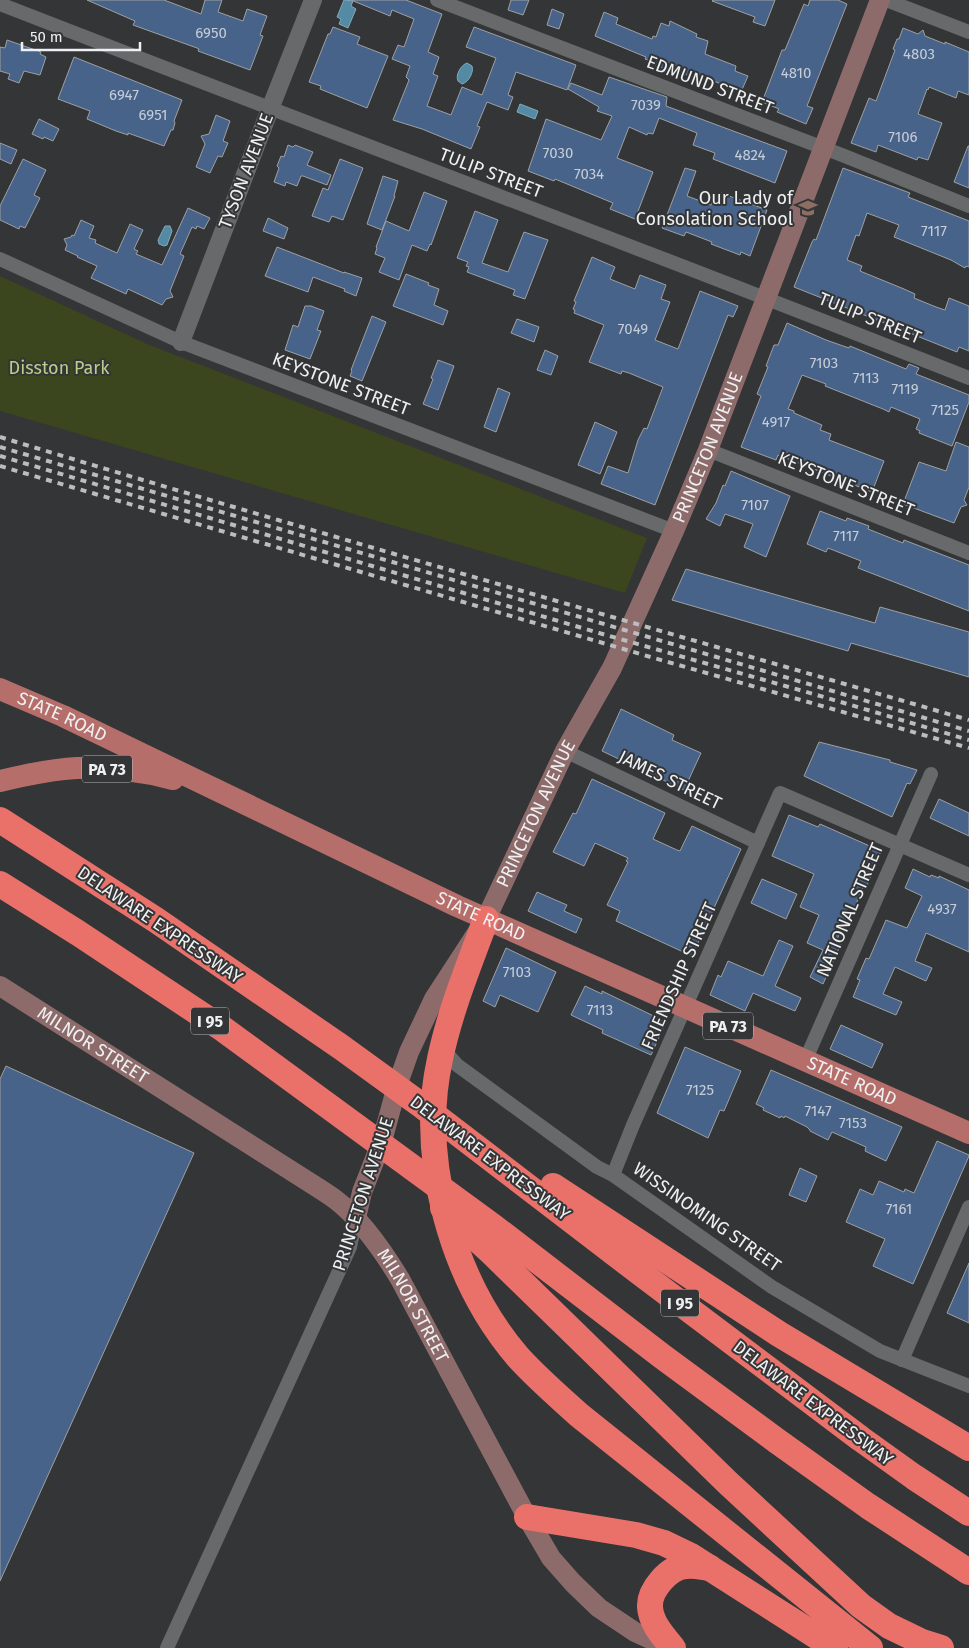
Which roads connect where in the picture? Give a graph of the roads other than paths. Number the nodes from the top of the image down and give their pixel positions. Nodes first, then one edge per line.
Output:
1 (313, 0) edge
2 (437, 0) edge
3 (880, 0) edge
4 (886, 0) edge
5 (0, 4) edge
6 (969, 32) edge
7 (270, 109) junction
8 (824, 149) junction
9 (969, 206) edge
10 (0, 259) edge
11 (767, 298) junction
12 (181, 342) junction
13 (969, 378) edge
14 (708, 450) junction
15 (674, 531) junction
16 (968, 548) edge
17 (0, 689) edge
18 (565, 751) junction
19 (931, 774) dead end
20 (0, 781) edge
21 (213, 790) junction
22 (6, 824) edge
23 (758, 844) junction
24 (899, 845) junction
25 (969, 875) edge
26 (0, 884) edge
27 (486, 919) junction
28 (0, 986) edge
29 (686, 1007) junction
30 (442, 1048) junction
31 (805, 1061) junction
32 (969, 1134) edge
33 (500, 1157) junction
34 (613, 1175) junction
35 (969, 1207) edge
36 (356, 1218) junction
37 (493, 1240) junction
38 (902, 1360) junction
39 (969, 1386) edge
40 (969, 1448) edge
41 (969, 1513) edge
42 (526, 1517) junction
43 (710, 1568) junction
44 (969, 1572) edge
45 (167, 1648) edge
46 (671, 1648) edge
47 (834, 1648) edge
48 (870, 1648) edge
49 (941, 1648) edge

1 - 7 street, TYSON AVENUE
2 - 8 street, EDMUND STREET
3 - 8 main road, PRINCETON AVENUE
4 - 6 street
5 - 7 street, TULIP STREET
7 - 11 street, TULIP STREET
7 - 12 street, TYSON AVENUE
8 - 9 street, EDMUND STREET
8 - 11 main road, PRINCETON AVENUE
10 - 12 street, KEYSTONE STREET
11 - 13 street, TULIP STREET
11 - 14 main road, PRINCETON AVENUE
12 - 15 street, KEYSTONE STREET
14 - 15 main road, PRINCETON AVENUE
14 - 16 street, KEYSTONE STREET
15 - 18 main road, PRINCETON AVENUE
17 - 21 main road, STATE ROAD
18 - 23 street, JAMES STREET
18 - 27 main road, PRINCETON AVENUE
19 - 24 street, NATIONAL STREET
20 - 21 main road, PA 73
21 - 27 main road, STATE ROAD / PA 73
22 - 33 highway, DELAWARE EXPRESSWAY / I 95
23 - 24 street, FRIENDSHIP STREET
23 - 29 street, FRIENDSHIP STREET
24 - 25 street
24 - 31 street, NATIONAL STREET
26 - 37 highway, I 95
27 - 29 main road, STATE ROAD / PA 73
27 - 30 highway
27 - 36 main road, PRINCETON AVENUE
28 - 36 main road, MILNOR STREET
29 - 31 main road, STATE ROAD / PA 73
29 - 34 street, FRIENDSHIP STREET
30 - 34 street, WISSINOMING STREET
30 - 48 highway
31 - 32 main road, STATE ROAD / PA 73
33 - 40 highway
33 - 41 highway, DELAWARE EXPRESSWAY / I 95
34 - 38 street, WISSINOMING STREET
35 - 38 street
36 - 42 main road, MILNOR STREET
36 - 45 street, PRINCETON AVENUE
37 - 44 highway, I 95
37 - 49 highway
38 - 39 street, WISSINOMING STREET
42 - 43 highway
42 - 46 main road, MILNOR STREET
43 - 46 highway
43 - 47 highway

